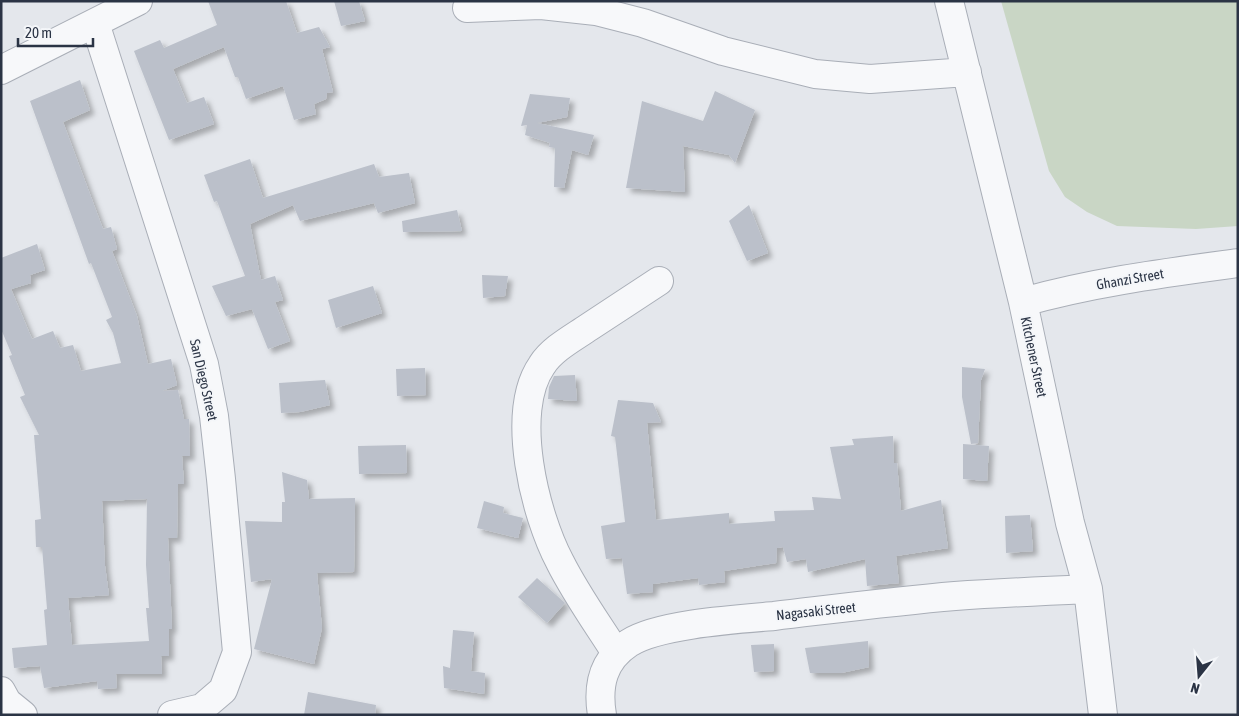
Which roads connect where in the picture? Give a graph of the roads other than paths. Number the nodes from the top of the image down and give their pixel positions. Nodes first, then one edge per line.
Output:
1 (138, 1) edge
2 (949, 1) edge
3 (467, 8) dead end
4 (95, 23) junction
5 (1, 70) edge
6 (967, 72) junction
7 (1238, 263) edge
8 (659, 281) dead end
9 (1023, 302) junction
10 (1088, 589) junction
11 (616, 653) junction
12 (1, 691) edge
13 (23, 715) edge
14 (172, 715) edge
15 (602, 715) edge
16 (1103, 715) edge

1 - 4 street
2 - 6 street, Kitchener Street
3 - 6 street
4 - 5 street
4 - 14 street, San Diego Street
6 - 9 street, Kitchener Street
7 - 9 street, Ghanzi Street
8 - 11 street
9 - 10 street, Kitchener Street
10 - 11 street, Nagasaki Street
10 - 16 street, Kitchener Street
11 - 15 street, Nagasaki Street
12 - 13 street

